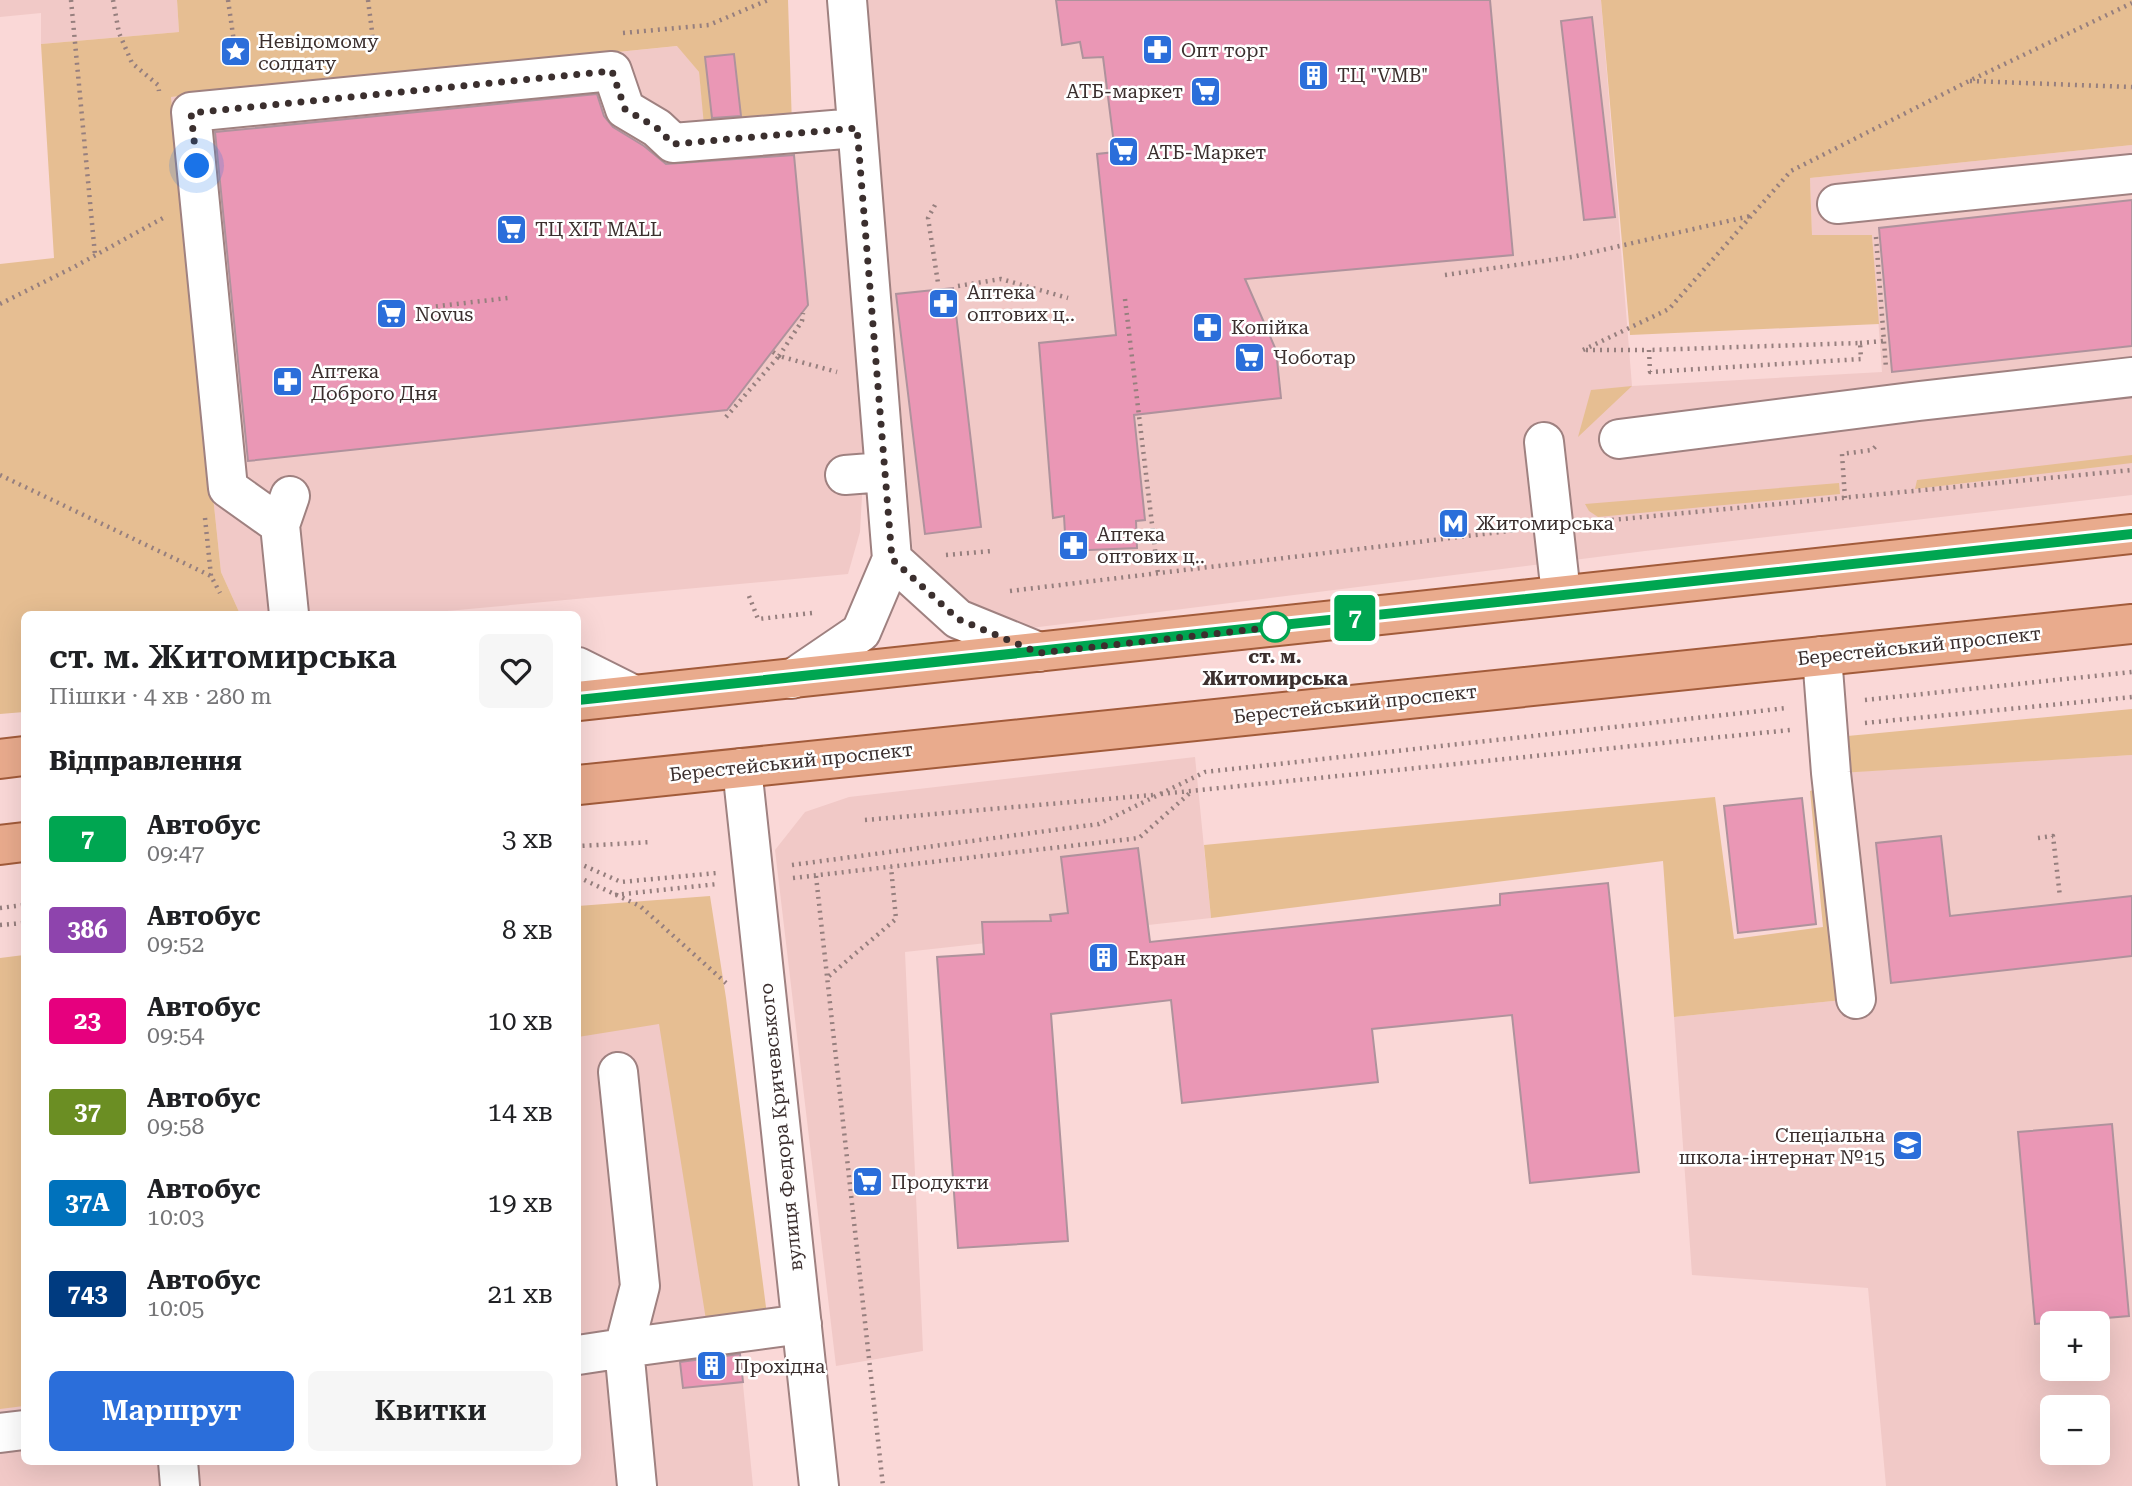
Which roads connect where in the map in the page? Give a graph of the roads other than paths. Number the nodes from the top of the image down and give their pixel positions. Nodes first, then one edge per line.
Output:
1 (847, 0) edge
2 (857, 128) junction
3 (2132, 174) edge
4 (1855, 202) road end
5 (2132, 377) edge
6 (1619, 439) dead end
7 (1544, 442) dead end
8 (884, 472) junction
9 (845, 475) dead end
10 (2132, 534) edge
11 (892, 559) junction
12 (1561, 594) junction
13 (295, 602) edge
14 (2132, 624) edge
15 (1039, 653) junction
16 (1822, 656) junction
17 (581, 668) edge
18 (792, 679) junction
19 (634, 695) junction
20 (581, 701) edge
21 (21, 757) edge
22 (0, 759) edge
23 (742, 768) junction
24 (581, 785) edge
25 (21, 842) edge
26 (0, 845) edge
27 (1856, 999) dead end
28 (618, 1072) dead end
29 (802, 1324) junction
30 (624, 1348) junction
31 (581, 1355) edge
32 (21, 1430) edge
33 (0, 1433) edge
34 (177, 1465) edge
35 (180, 1486) edge
36 (637, 1486) edge
37 (820, 1486) edge

1 - 2 street
2 - 8 street
2 - 13 street
3 - 4 street
5 - 6 street
7 - 12 street
8 - 9 street
8 - 11 street
10 - 12 main road
11 - 15 street
11 - 18 street
12 - 15 main road
14 - 16 main road, Берестейський проспект
15 - 18 main road
16 - 23 main road, Берестейський проспект
16 - 27 street
17 - 19 street
18 - 19 main road
19 - 20 main road
21 - 22 main road
23 - 24 main road, Берестейський проспект
23 - 29 street, вулиця Федора Кричевського
25 - 26 main road
28 - 30 street
29 - 30 street
29 - 37 street, вулиця Федора Кричевського
30 - 31 street
30 - 36 street
32 - 33 street
34 - 35 street

